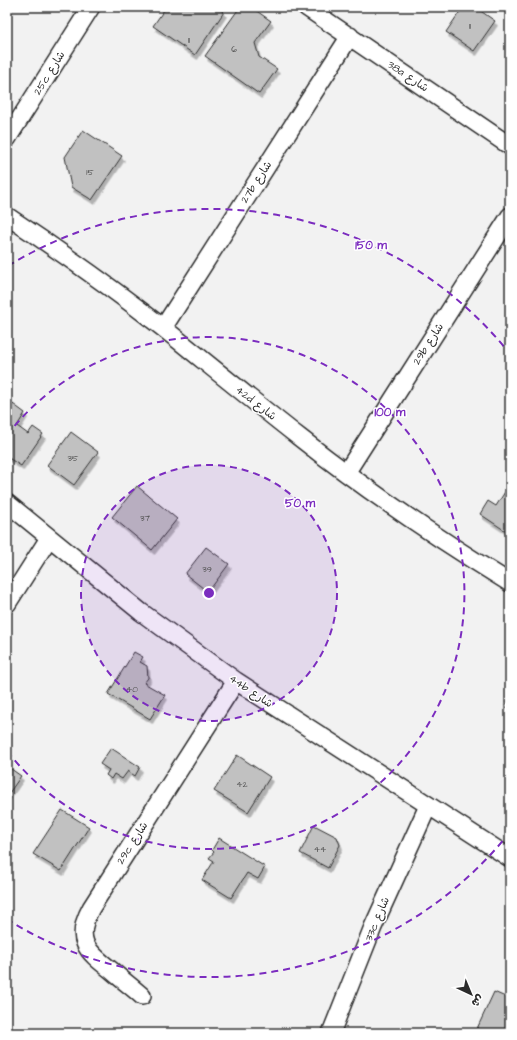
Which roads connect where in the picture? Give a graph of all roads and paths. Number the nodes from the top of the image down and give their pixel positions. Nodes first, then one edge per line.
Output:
1 (91, 7) edge
2 (306, 7) edge
3 (350, 36) junction
4 (7, 139) edge
5 (510, 146) edge
6 (7, 216) edge
7 (510, 216) edge
8 (163, 328) junction
9 (346, 473) junction
10 (7, 503) edge
11 (50, 538) junction
12 (510, 583) edge
13 (7, 604) edge
14 (236, 681) junction
15 (428, 806) junction
16 (510, 858) edge
17 (142, 996) dead end
18 (331, 1033) edge

1 - 4 street, 25c شارع
2 - 3 street, 38a شارع
3 - 5 street, 38a شارع
3 - 8 street, 27b شارع
6 - 8 street, 42d شارع
7 - 9 street, 29b شارع
8 - 9 street, 42d شارع
9 - 12 street, 42d شارع
10 - 11 street, 44b شارع
11 - 13 street
11 - 14 street, 44b شارع
14 - 15 street, 44b شارع
14 - 17 street, 29c شارع
15 - 16 street, 44b شارع
15 - 18 street, 33c شارع

